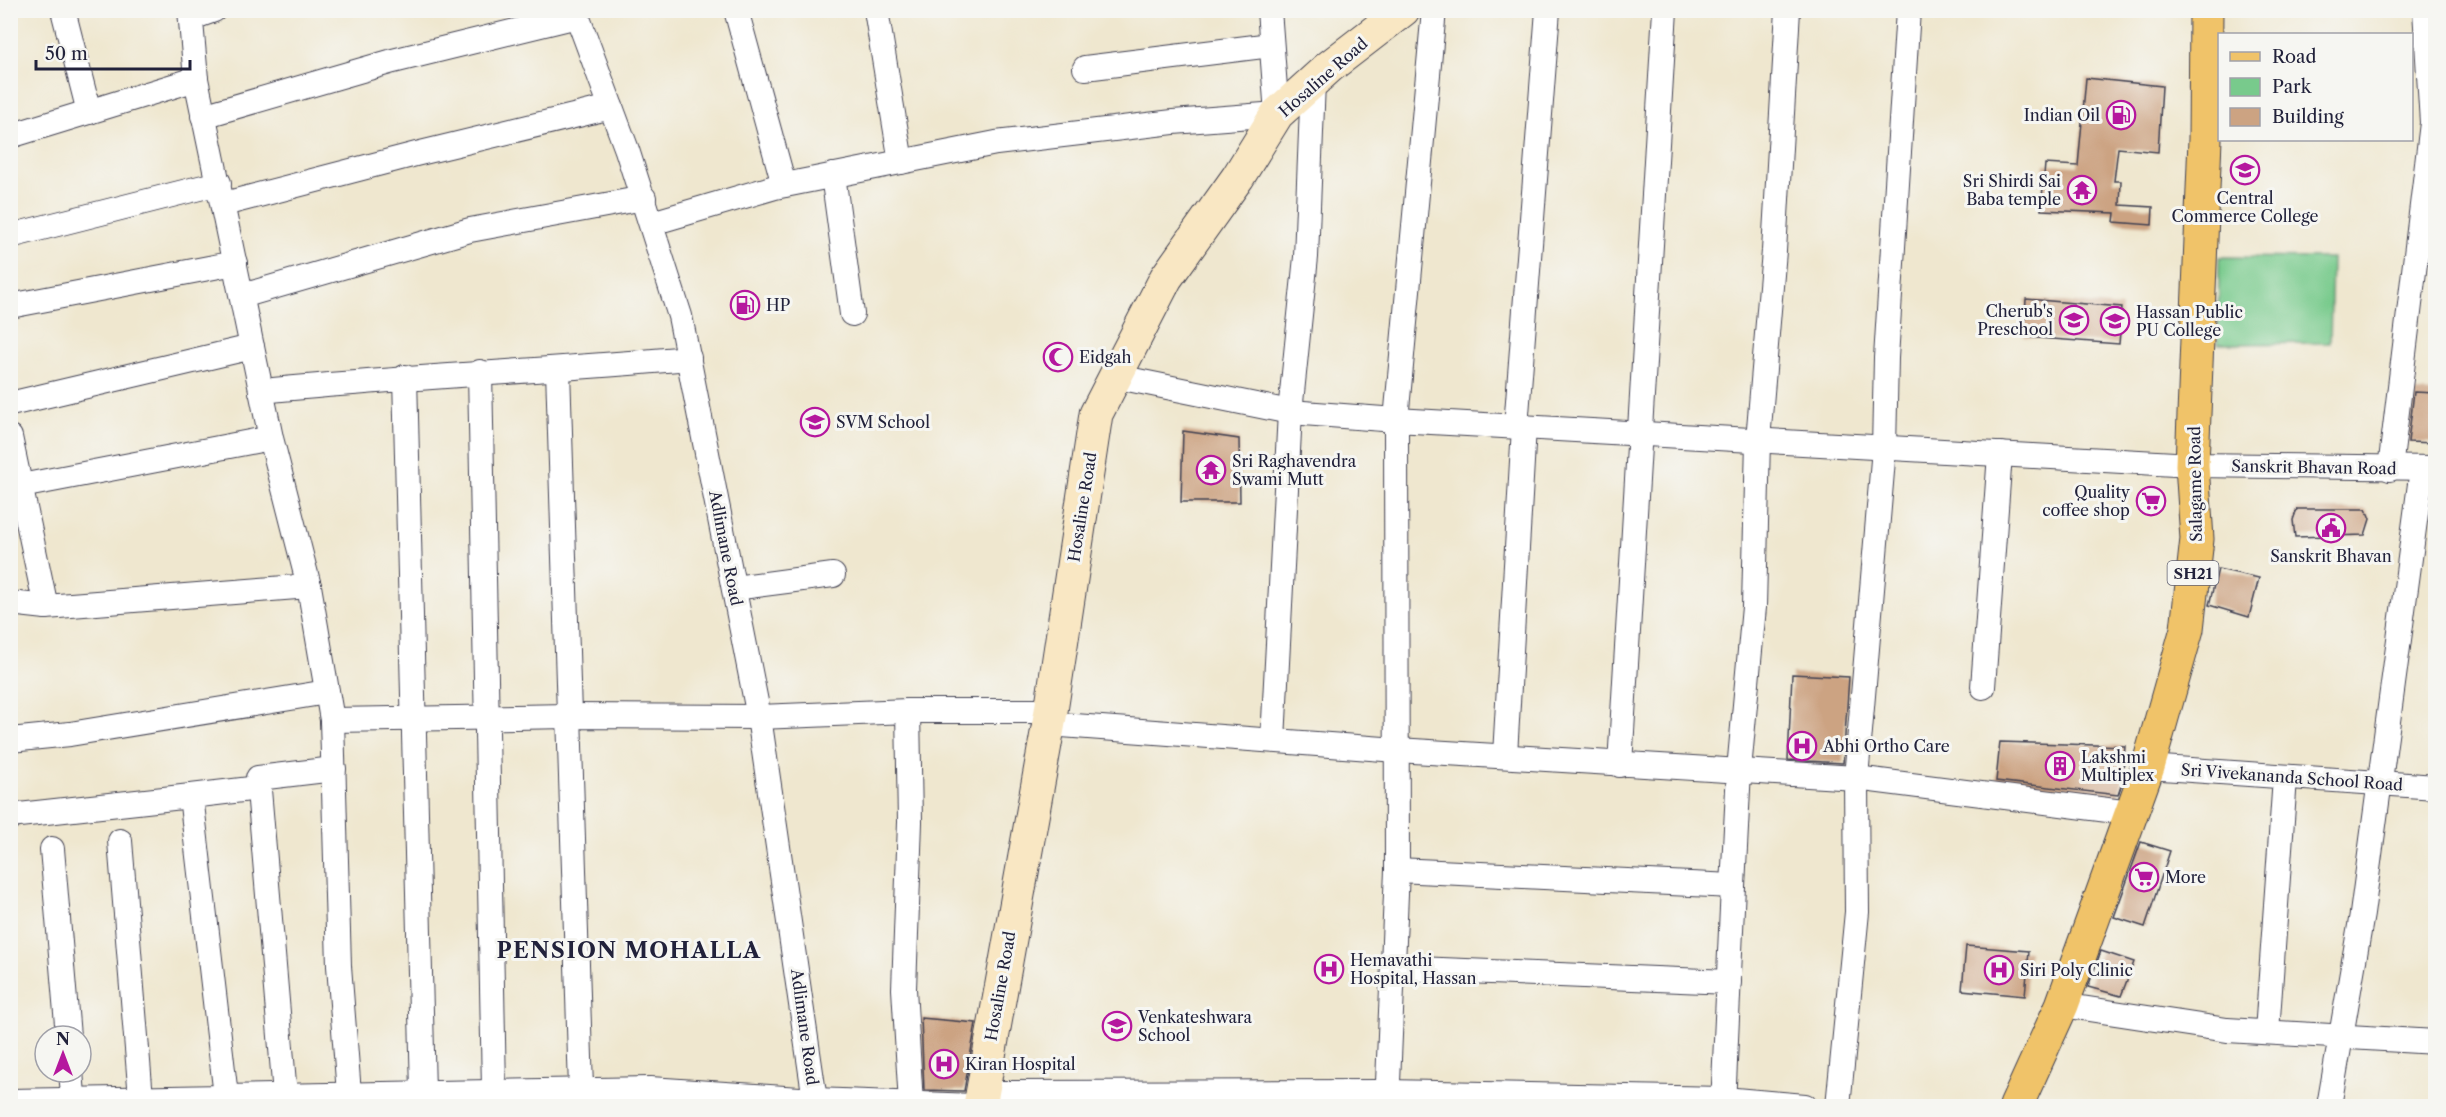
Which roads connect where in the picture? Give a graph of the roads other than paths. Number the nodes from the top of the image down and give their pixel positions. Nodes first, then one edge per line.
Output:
1 (63, 10) edge
2 (736, 10) edge
3 (876, 10) edge
4 (1269, 10) edge
5 (1403, 10) edge
6 (1434, 10) edge
7 (1548, 10) edge
8 (1665, 10) edge
9 (1788, 10) edge
10 (1908, 10) edge
11 (2206, 10) edge
12 (2425, 10) edge
13 (199, 13) edge
14 (576, 13) edge
15 (1271, 45) junction
16 (1085, 68) dead end
17 (196, 79) junction
18 (1313, 82) junction
19 (611, 107) junction
20 (89, 112) junction
21 (1277, 114) junction
22 (204, 116) junction
23 (10, 136) edge
24 (901, 162) junction
25 (833, 175) junction
26 (784, 185) junction
27 (221, 193) junction
28 (644, 198) junction
29 (652, 223) junction
30 (2427, 228) edge
31 (10, 236) edge
32 (235, 262) junction
33 (242, 296) junction
34 (10, 306) edge
35 (852, 314) dead end
36 (252, 346) junction
37 (689, 358) junction
38 (558, 370) junction
39 (480, 372) junction
40 (1113, 376) junction
41 (405, 377) junction
42 (261, 391) junction
43 (10, 404) edge
44 (1290, 412) junction
45 (1396, 420) junction
46 (1520, 427) junction
47 (1638, 433) junction
48 (10, 437) edge
49 (271, 438) junction
50 (1758, 440) junction
51 (1884, 448) junction
52 (2000, 454) junction
53 (2192, 465) junction
54 (2429, 468) edge
55 (2390, 469) junction
56 (21, 486) junction
57 (833, 575) dead end
58 (309, 586) junction
59 (734, 588) junction
60 (10, 603) edge
61 (46, 607) junction
62 (1983, 687) dead end
63 (327, 693) junction
64 (908, 711) junction
65 (569, 716) junction
66 (759, 717) junction
67 (489, 718) junction
68 (1050, 718) junction
69 (414, 719) junction
70 (332, 720) junction
71 (10, 740) edge
72 (1273, 740) junction
73 (1397, 750) junction
74 (1505, 755) junction
75 (1620, 765) junction
76 (2148, 767) junction
77 (334, 769) junction
78 (1739, 770) junction
79 (1856, 778) junction
80 (2285, 778) junction
81 (2379, 783) junction
82 (2436, 787) edge
83 (259, 788) junction
84 (191, 796) junction
85 (2131, 813) junction
86 (10, 816) edge
87 (120, 841) dead end
88 (52, 849) dead end
89 (1397, 870) junction
90 (1733, 886) junction
91 (1393, 968) junction
92 (1729, 982) junction
93 (2062, 1005) junction
94 (67, 1024) edge
95 (2267, 1032) junction
96 (2341, 1036) junction
97 (2436, 1042) edge
98 (72, 1084) edge
99 (581, 1089) junction
100 (494, 1090) junction
101 (423, 1092) junction
102 (285, 1095) junction
103 (226, 1096) junction
104 (141, 1098) junction
105 (650, 1098) edge
106 (1388, 1099) edge
107 (349, 1100) edge
108 (815, 1100) junction
109 (10, 1101) edge
110 (978, 1102) edge
111 (74, 1103) edge
112 (1724, 1103) edge
113 (911, 1104) junction
114 (1805, 1107) edge
115 (1838, 1107) edge
116 (2016, 1107) edge
117 (2330, 1107) edge

1 - 20 street
2 - 26 street
3 - 24 street
4 - 15 street
5 - 18 street, Hosaline Road
6 - 45 street
7 - 46 street
8 - 47 street
9 - 50 street
10 - 51 street
11 - 53 main road, Salagame Road / SH21
12 - 30 street
13 - 17 street
14 - 19 street, Adlimane Road
14 - 22 street
15 - 16 street
15 - 21 street
17 - 20 street
17 - 22 street
18 - 21 street, Hosaline Road
18 - 44 street
19 - 27 street
19 - 28 street, Adlimane Road
20 - 23 street
21 - 24 street
21 - 40 street, Hosaline Road
22 - 27 street
24 - 25 street
25 - 26 street
25 - 35 street
26 - 29 street
27 - 31 street
27 - 32 street
28 - 29 street, Adlimane Road
28 - 33 street
29 - 37 street, Adlimane Road
30 - 55 street
32 - 33 street
32 - 34 street
33 - 36 street
36 - 42 street
36 - 43 street
37 - 38 street
37 - 59 street, Adlimane Road
38 - 39 street
38 - 65 street
39 - 41 street
39 - 67 street
40 - 44 street, Sanskrit Bhavan Road
40 - 68 street, Hosaline Road
41 - 42 street
41 - 69 street
42 - 49 street
44 - 45 street, Sanskrit Bhavan Road
44 - 72 street
45 - 46 street, Sanskrit Bhavan Road
45 - 73 street
46 - 47 street, Sanskrit Bhavan Road
46 - 74 street
47 - 50 street, Sanskrit Bhavan Road
47 - 75 street
48 - 56 street
49 - 56 street
49 - 58 street
50 - 51 street, Sanskrit Bhavan Road
50 - 78 street
51 - 52 street, Sanskrit Bhavan Road
51 - 79 street
52 - 53 street, Sanskrit Bhavan Road
52 - 62 street
53 - 55 street, Sanskrit Bhavan Road
53 - 76 main road, Salagame Road / SH21
54 - 55 street, Sanskrit Bhavan Road
54 - 81 street
56 - 61 street
57 - 59 street
58 - 61 street
58 - 63 street
59 - 66 street, Adlimane Road
60 - 61 street
63 - 70 street
63 - 71 street
64 - 66 street
64 - 68 street
64 - 113 street
65 - 66 street
65 - 67 street
65 - 99 street
66 - 108 street, Adlimane Road
67 - 69 street
67 - 100 street
68 - 72 street
68 - 110 street, Hosaline Road
69 - 70 street
69 - 101 street
70 - 77 street
72 - 73 street
73 - 74 street
73 - 89 street
74 - 75 street
75 - 78 street
76 - 80 street, Sri Vivekananda School Road
76 - 85 main road, Salagame Road / SH21
77 - 83 street
77 - 107 street
78 - 79 street
78 - 90 street
79 - 85 street
79 - 115 street
80 - 81 street, Sri Vivekananda School Road
80 - 95 street
81 - 82 street, Sri Vivekananda School Road
81 - 96 street
83 - 84 street
83 - 102 street
84 - 86 street
84 - 103 street
85 - 93 main road, Salagame Road / SH21
87 - 104 street
88 - 94 street
89 - 90 street
89 - 91 street
90 - 92 street
91 - 92 street
91 - 106 street
92 - 112 street
93 - 95 street
93 - 116 main road, Salagame Road / SH21
95 - 96 street
96 - 97 street
96 - 117 street
98 - 111 street
99 - 100 street
99 - 105 street
100 - 101 street
101 - 107 street
102 - 103 street
102 - 107 street
103 - 104 street
104 - 111 street
105 - 108 street
106 - 110 street
106 - 112 street
108 - 113 street
109 - 111 street
110 - 113 street
112 - 114 street

